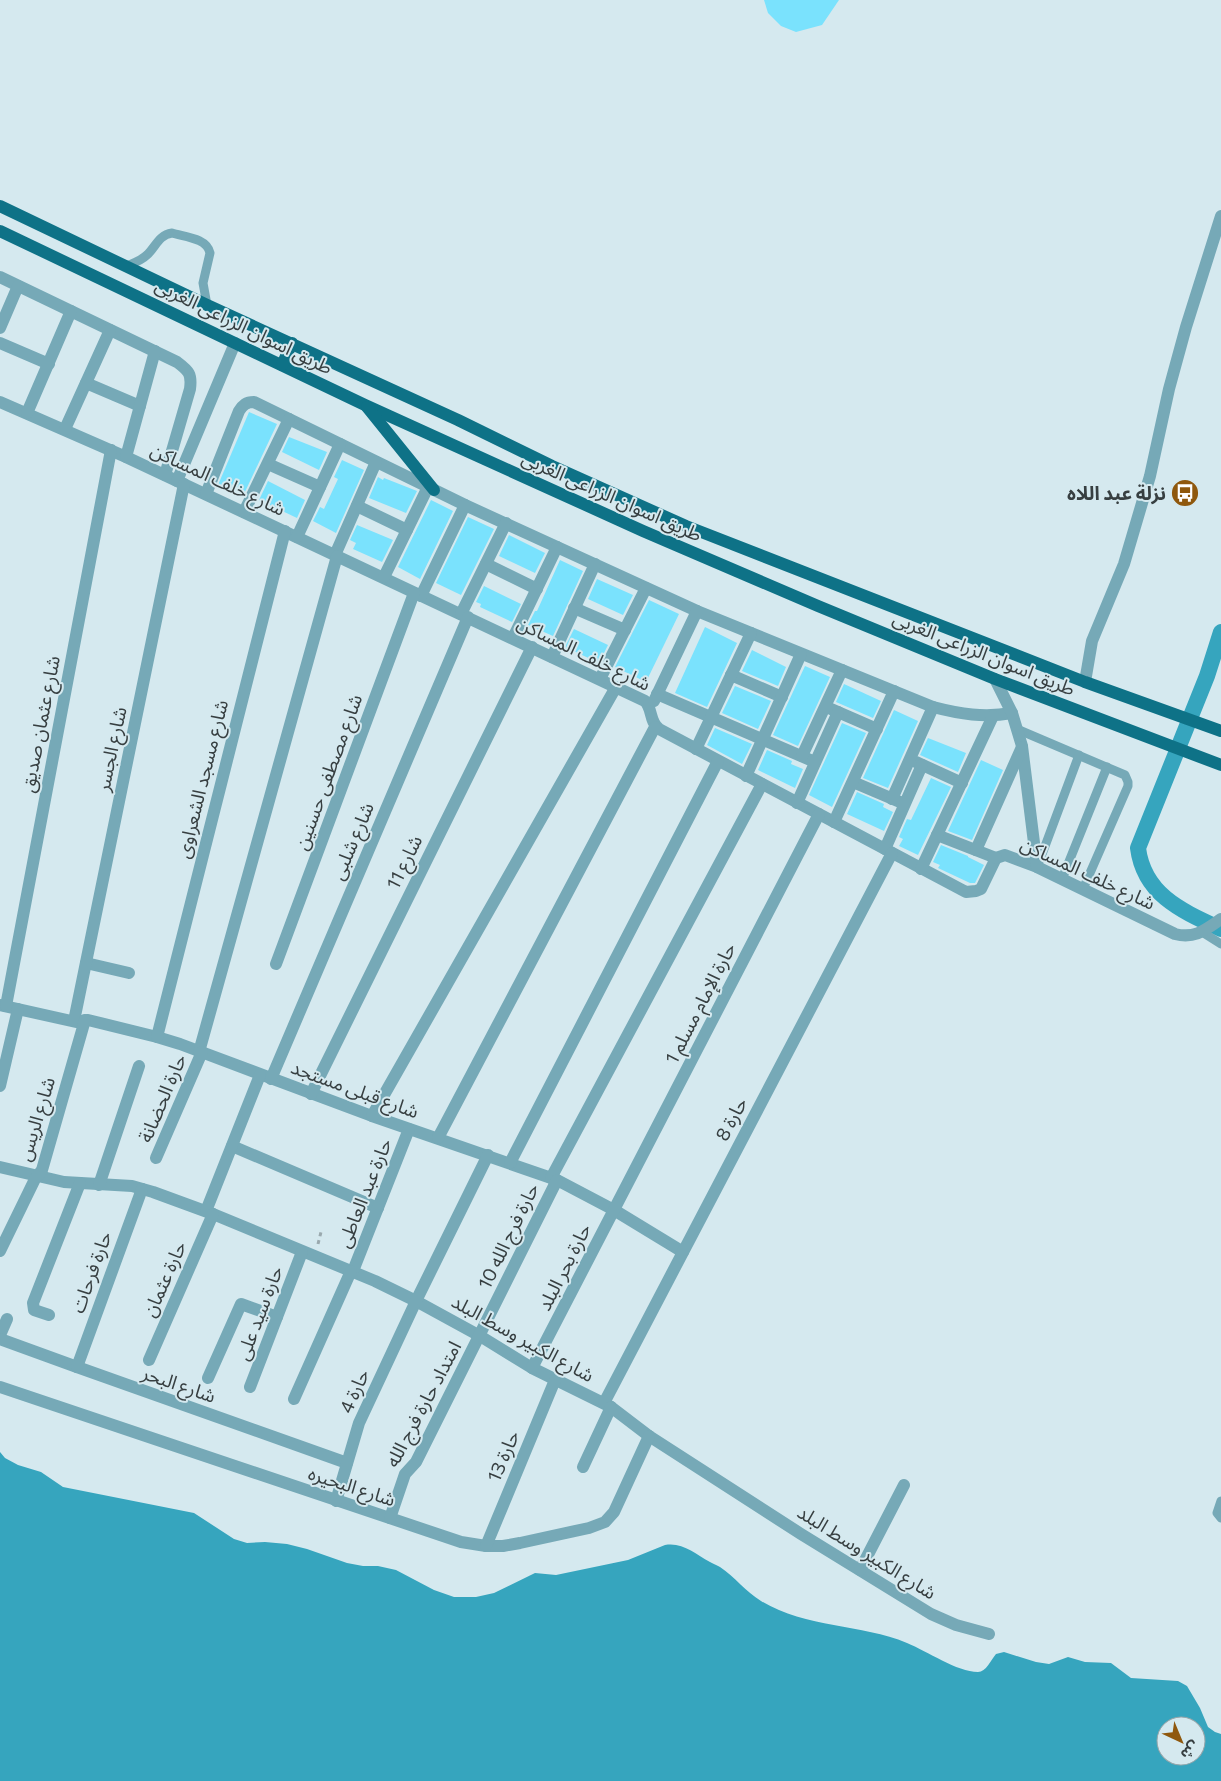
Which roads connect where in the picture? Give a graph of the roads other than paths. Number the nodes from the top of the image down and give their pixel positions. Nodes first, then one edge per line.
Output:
1 (0, 206) edge
2 (19, 215) junction
3 (1221, 216) edge
4 (5, 233) edge
5 (126, 266) junction
6 (0, 277) edge
7 (18, 286) junction
8 (208, 304) junction
9 (71, 311) junction
10 (0, 328) edge
11 (110, 330) junction
12 (235, 342) junction
13 (0, 343) edge
14 (292, 343) junction
15 (155, 351) junction
16 (48, 364) junction
17 (282, 365) junction
18 (86, 383) junction
19 (0, 402) edge
20 (365, 405) junction
21 (140, 406) junction
22 (27, 413) junction
23 (289, 419) junction
24 (65, 429) junction
25 (340, 444) junction
26 (111, 450) junction
27 (126, 457) junction
28 (376, 462) junction
29 (268, 464) junction
30 (175, 480) junction
31 (320, 487) junction
32 (431, 489) junction
33 (206, 494) junction
34 (465, 505) junction
35 (357, 506) junction
36 (244, 512) junction
37 (506, 523) junction
38 (407, 530) junction
39 (291, 534) junction
40 (557, 547) junction
41 (336, 556) junction
42 (486, 564) junction
43 (595, 564) junction
44 (384, 578) junction
45 (646, 588) junction
46 (536, 589) junction
47 (418, 594) junction
48 (574, 608) junction
49 (697, 610) junction
50 (465, 616) junction
51 (625, 630) junction
52 (751, 633) junction
53 (513, 638) junction
54 (532, 647) junction
55 (801, 654) junction
56 (552, 656) junction
57 (842, 670) junction
58 (731, 675) junction
59 (600, 680) junction
60 (995, 680) junction
61 (1085, 682) junction
62 (616, 687) junction
63 (894, 691) junction
64 (657, 694) junction
65 (782, 697) junction
66 (826, 706) junction
67 (933, 707) junction
68 (650, 708) junction
69 (838, 712) junction
70 (1012, 713) junction
71 (993, 716) junction
72 (711, 717) junction
73 (655, 727) junction
74 (877, 729) junction
75 (1018, 730) junction
76 (1221, 731) edge
77 (763, 739) junction
78 (1022, 746) junction
79 (696, 749) junction
80 (1079, 755) junction
81 (802, 756) junction
82 (910, 760) junction
83 (718, 761) junction
84 (815, 762) junction
85 (922, 765) junction
86 (1221, 765) edge
87 (1107, 767) junction
88 (746, 776) junction
89 (852, 782) junction
90 (962, 783) junction
91 (762, 784) junction
92 (892, 799) junction
93 (797, 803) junction
94 (905, 804) junction
95 (819, 814) junction
96 (834, 822) junction
97 (937, 835) junction
98 (976, 850) junction
99 (888, 851) junction
100 (996, 858) junction
101 (1037, 867) junction
102 (922, 869) junction
103 (1062, 879) junction
104 (1083, 889) junction
105 (1221, 919) edge
106 (1205, 930) junction
107 (1221, 944) edge
108 (86, 962) junction
109 (276, 964) dead end
110 (129, 973) dead end
111 (8, 1006) edge
112 (80, 1021) junction
113 (157, 1037) junction
114 (200, 1052) junction
115 (139, 1066) dead end
116 (266, 1077) junction
117 (0, 1086) edge
118 (311, 1094) junction
119 (372, 1116) junction
120 (409, 1129) junction
121 (438, 1138) junction
122 (232, 1146) junction
123 (488, 1156) junction
124 (156, 1158) dead end
125 (510, 1163) junction
126 (0, 1167) edge
127 (38, 1176) junction
128 (554, 1179) junction
129 (80, 1184) junction
130 (99, 1184) junction
131 (142, 1189) junction
132 (378, 1208) junction
133 (614, 1210) junction
134 (209, 1212) junction
135 (0, 1251) edge
136 (302, 1252) junction
137 (683, 1252) junction
138 (352, 1271) junction
139 (416, 1301) junction
140 (49, 1316) dead end
141 (277, 1317) junction
142 (7, 1319) dead end
143 (480, 1336) junction
144 (0, 1337) edge
145 (149, 1360) dead end
146 (77, 1367) junction
147 (532, 1368) junction
148 (208, 1378) dead end
149 (556, 1380) junction
150 (0, 1387) edge
151 (250, 1387) dead end
152 (294, 1399) dead end
153 (607, 1405) junction
154 (649, 1436) junction
155 (347, 1462) junction
156 (583, 1467) dead end
157 (904, 1485) dead end
158 (336, 1501) junction
159 (1221, 1501) edge
160 (390, 1518) junction
161 (1221, 1518) edge
162 (486, 1546) junction
163 (860, 1570) junction
164 (988, 1634) dead end

1 - 2 main road, طريق اسوان الزراعى الغربى
2 - 4 main road
2 - 5 main road, طريق اسوان الزراعى الغربى
3 - 61 street
4 - 12 main road, طريق اسوان الزراعى الغربى
5 - 8 main road, طريق اسوان الزراعى الغربى
5 - 8 lane
6 - 7 street
7 - 9 street
7 - 10 street
8 - 14 main road, طريق اسوان الزراعى الغربى
9 - 11 street
9 - 16 street
11 - 15 street
11 - 18 street
12 - 17 main road, طريق اسوان الزراعى الغربى
12 - 30 street
13 - 16 street
14 - 17 main road
14 - 61 main road, طريق اسوان الزراعى الغربى
15 - 21 street
15 - 30 street
16 - 22 street
17 - 20 main road, طريق اسوان الزراعى الغربى
18 - 21 street
18 - 24 street
19 - 22 street, شارع خلف المساكن
20 - 32 main road
20 - 60 main road, طريق اسوان الزراعى الغربى
21 - 27 street
22 - 24 street, شارع خلف المساكن
23 - 25 street
23 - 29 street
23 - 33 street
24 - 26 street, شارع خلف المساكن
25 - 28 street
25 - 31 street, شارع مسجد الشعراوى
26 - 27 street, شارع خلف المساكن
26 - 111 street, شارع عثمان صديق
27 - 30 street, شارع خلف المساكن
28 - 32 street
28 - 35 street, حارة الحضانة
29 - 31 street
29 - 36 street
30 - 33 street, شارع خلف المساكن
30 - 108 street, شارع الجسر
31 - 39 street, شارع مسجد الشعراوى
32 - 34 street
32 - 38 street
33 - 36 street, شارع خلف المساكن
34 - 37 street
34 - 47 street, شارع مصطفى حسنين
35 - 38 street
35 - 41 street, حارة الحضانة
36 - 39 street, شارع خلف المساكن
37 - 40 street
37 - 42 street, شارع شلبى
38 - 44 street
39 - 41 street, شارع خلف المساكن
39 - 113 street, شارع مسجد الشعراوى
40 - 43 street
40 - 46 street
41 - 44 street, شارع خلف المساكن
41 - 114 street, حارة الحضانة
42 - 46 street
42 - 50 street, شارع شلبى
43 - 45 street
43 - 48 street
44 - 47 street, شارع خلف المساكن
45 - 49 street
45 - 51 street
46 - 53 street
47 - 50 street, شارع خلف المساكن
47 - 109 street, شارع مصطفى حسنين
48 - 51 street
48 - 56 street
49 - 52 street
49 - 64 street
50 - 53 street, شارع خلف المساكن
50 - 116 street, شارع شلبى
51 - 59 street
52 - 55 street
52 - 58 street
53 - 54 street, شارع خلف المساكن
54 - 56 street, شارع خلف المساكن
54 - 118 street, شارع 11
55 - 57 street
55 - 65 street
56 - 59 street, شارع خلف المساكن
57 - 63 street
57 - 66 street
58 - 65 street
58 - 72 street
59 - 62 street, شارع خلف المساكن
60 - 70 street
60 - 86 main road, طريق اسوان الزراعى الغربى
61 - 76 main road, طريق اسوان الزراعى الغربى
62 - 68 street, شارع خلف المساكن
62 - 119 street
63 - 67 street
63 - 74 street
64 - 68 street
64 - 72 street
65 - 77 street
66 - 69 street
66 - 81 street
67 - 71 street
67 - 82 street
68 - 73 street, شارع خلف المساكن
69 - 74 street
69 - 84 street
70 - 71 street
70 - 75 street
71 - 90 street
72 - 77 street
72 - 79 street
73 - 79 street, شارع خلف المساكن
73 - 121 street
74 - 89 street
75 - 78 street
75 - 80 lane
77 - 81 street
77 - 88 street
78 - 98 street
78 - 101 street
79 - 83 street, شارع خلف المساكن
80 - 87 lane
80 - 101 lane
81 - 84 street
82 - 85 street
82 - 92 street
83 - 88 street, شارع خلف المساكن
83 - 125 street
84 - 93 street
85 - 90 street
85 - 94 street, حارة 8
87 - 103 lane
87 - 104 lane
88 - 91 street, شارع خلف المساكن
89 - 92 street
89 - 96 street
90 - 97 street
91 - 93 street, شارع خلف المساكن
91 - 128 street, حارة فرج الله 10
92 - 94 street
93 - 95 street, شارع خلف المساكن
94 - 99 street, حارة 8
95 - 96 street, شارع خلف المساكن
95 - 133 street, حارة الإمام مسلم 1
96 - 99 street, شارع خلف المساكن
97 - 98 street
97 - 102 street
98 - 100 street
99 - 102 street, شارع خلف المساكن
99 - 137 street, حارة 8
100 - 101 street, شارع خلف المساكن
100 - 102 street, شارع خلف المساكن
101 - 103 street, شارع خلف المساكن
103 - 104 street, شارع خلف المساكن
104 - 106 street, شارع خلف المساكن
105 - 106 street, شارع خلف المساكن
106 - 107 lane
108 - 110 street
108 - 112 street, شارع الجسر
111 - 112 street, شارع قبلى مستجد
111 - 117 street, شارع عثمان صديق
112 - 113 street, شارع قبلى مستجد
112 - 127 street, شارع الريس
113 - 114 street, شارع قبلى مستجد
114 - 116 street, شارع قبلى مستجد
114 - 124 street, حارة الحضانة
115 - 130 street
116 - 118 street, شارع قبلى مستجد
116 - 122 street, حارة عثمان
118 - 119 street, شارع قبلى مستجد
119 - 120 street, شارع قبلى مستجد
120 - 121 street, شارع قبلى مستجد
120 - 132 street, حارة عبد العاطى
121 - 123 street, شارع قبلى مستجد
122 - 132 street
122 - 134 street, حارة عثمان
123 - 125 street, شارع قبلى مستجد
123 - 139 street
125 - 128 street, شارع قبلى مستجد
126 - 127 street, شارع الكبير وسط البلد
127 - 129 street, شارع الكبير وسط البلد
127 - 135 street, شارع الريس
128 - 133 street, شارع قبلى مستجد
128 - 143 street, حارة فرج الله 10
129 - 130 street, شارع الكبير وسط البلد
129 - 140 street
130 - 131 street, شارع الكبير وسط البلد
131 - 134 street, شارع الكبير وسط البلد
131 - 146 street, حارة فرحات
132 - 138 street, حارة عبد العاطى
133 - 137 street, شارع قبلى مستجد
133 - 147 street, حارة بحر البلد
134 - 136 street, شارع الكبير وسط البلد
134 - 145 street, حارة عثمان
136 - 138 street, شارع الكبير وسط البلد
136 - 141 street, حارة سيد على
137 - 153 street, حارة 8
138 - 139 street, شارع الكبير وسط البلد
138 - 152 street, حارة عبد العاطى
139 - 143 street, شارع الكبير وسط البلد
139 - 155 street, حارة 4
141 - 148 street
141 - 151 street, حارة سيد على
142 - 144 street
143 - 147 street, شارع الكبير وسط البلد
143 - 160 street, امتداد حارة فرج الله
144 - 146 street, شارع البحر
146 - 155 street, شارع البحر
147 - 149 street, شارع الكبير وسط البلد
149 - 153 street, شارع الكبير وسط البلد
149 - 162 street, حارة 13
150 - 158 street, شارع البحيره
153 - 154 street, شارع الكبير وسط البلد
153 - 156 street, حارة 8
154 - 162 street, شارع البحيره
154 - 163 street, شارع الكبير وسط البلد
155 - 158 street, حارة 4
157 - 163 street
158 - 160 street, شارع البحيره
159 - 161 lane
160 - 162 street, شارع البحيره
163 - 164 street, شارع الكبير وسط البلد

